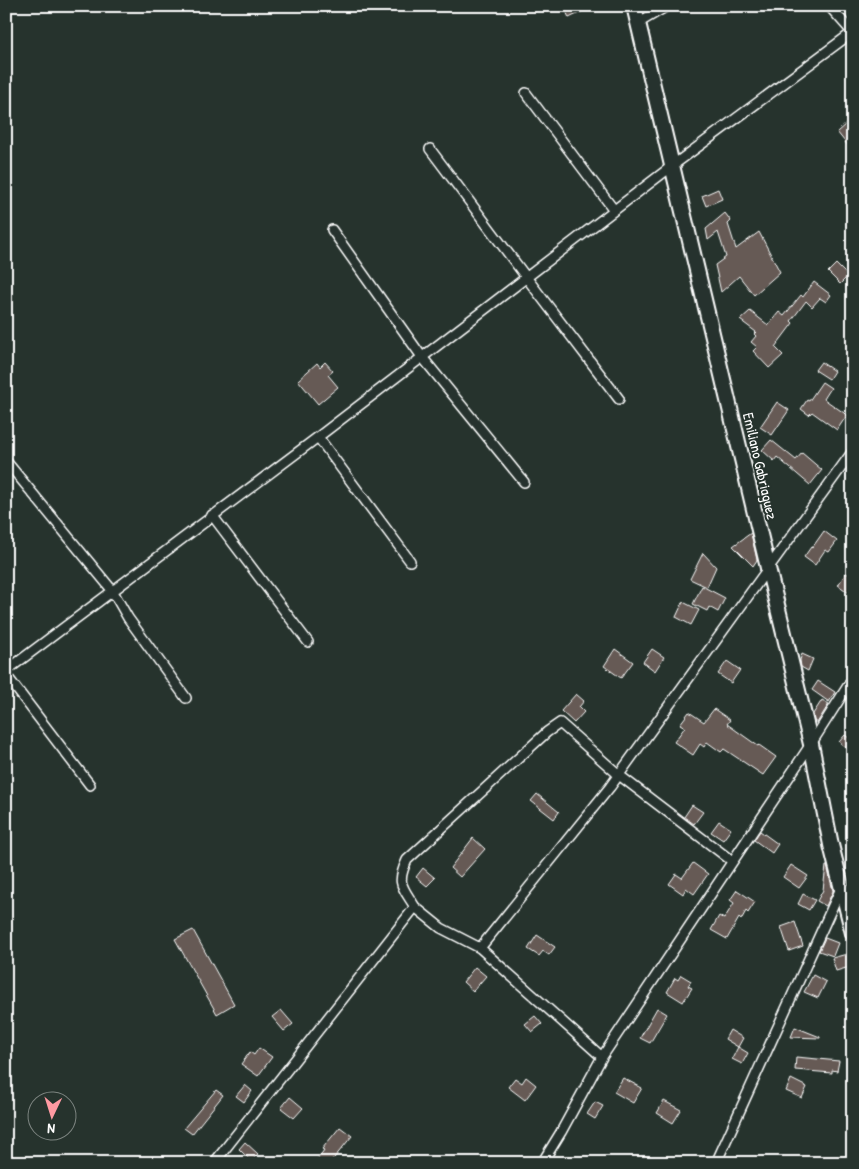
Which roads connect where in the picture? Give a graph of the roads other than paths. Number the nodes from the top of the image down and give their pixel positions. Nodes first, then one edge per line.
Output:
1 (667, 6) edge
2 (829, 6) edge
3 (635, 7) edge
4 (638, 23) junction
5 (853, 33) edge
6 (526, 93) dead end
7 (430, 149) dead end
8 (672, 166) junction
9 (614, 210) junction
10 (332, 230) dead end
11 (526, 277) junction
12 (422, 357) junction
13 (620, 398) dead end
14 (318, 437) junction
15 (853, 451) edge
16 (6, 461) edge
17 (524, 482) dead end
18 (212, 515) junction
19 (410, 561) dead end
20 (768, 568) junction
21 (112, 590) junction
22 (308, 642) dead end
23 (6, 671) edge
24 (6, 675) edge
25 (853, 678) edge
26 (186, 698) dead end
27 (811, 744) junction
28 (619, 775) junction
29 (90, 785) dead end
30 (732, 861) junction
31 (841, 887) junction
32 (414, 908) junction
33 (853, 934) edge
34 (480, 948) junction
35 (602, 1057) junction
36 (214, 1163) edge
37 (542, 1163) edge
38 (716, 1163) edge

1 - 4 street
2 - 5 street
3 - 4 main road, Emiliano Gabriaguez
4 - 8 main road, Emiliano Gabriaguez
5 - 8 street
6 - 9 street
7 - 11 street
8 - 9 street
8 - 20 main road, Emiliano Gabriaguez
9 - 11 street
10 - 12 street
11 - 12 street
11 - 13 street
12 - 14 street
12 - 17 street
14 - 18 street
14 - 19 street
15 - 20 street
16 - 21 street
18 - 21 street
18 - 22 street
20 - 27 main road, Emiliano Gabriaguez
20 - 28 street
21 - 23 street
21 - 26 street
24 - 29 street
25 - 27 street
27 - 30 street
27 - 31 main road, Emiliano Gabriaguez
28 - 30 street
28 - 32 street
28 - 34 street
30 - 35 street
31 - 33 main road, Emiliano Gabriaguez
31 - 38 street
32 - 34 street
32 - 36 street
34 - 35 street
35 - 37 street

